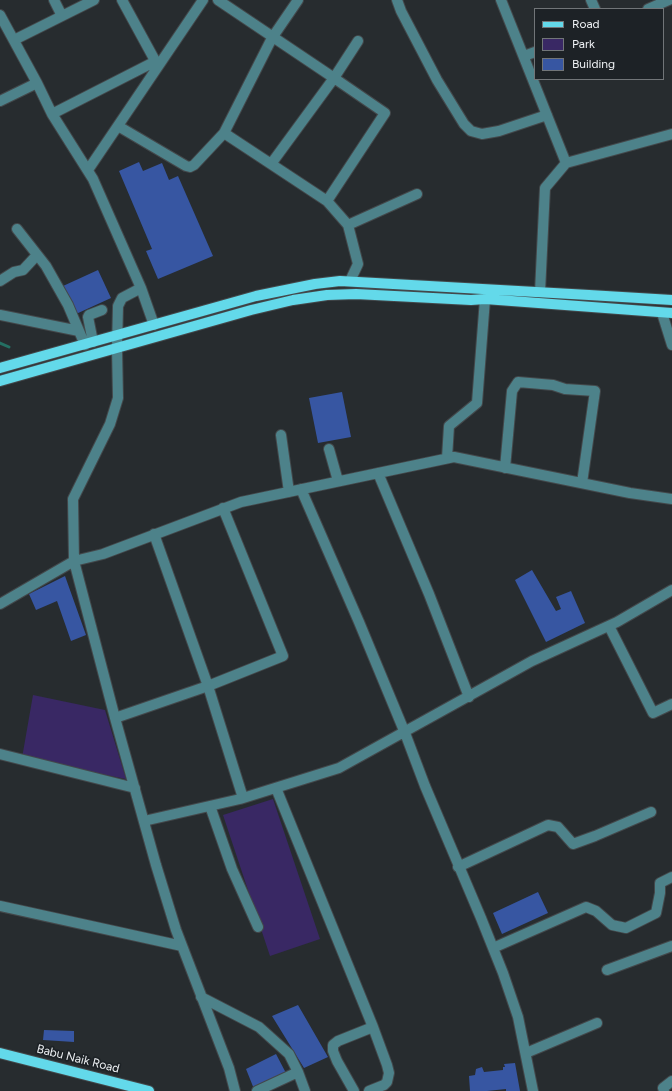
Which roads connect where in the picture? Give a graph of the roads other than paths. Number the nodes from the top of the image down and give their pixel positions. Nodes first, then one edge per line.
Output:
1 (54, 0) edge
2 (94, 0) edge
3 (122, 0) edge
4 (203, 0) edge
5 (218, 0) edge
6 (298, 0) edge
7 (397, 0) edge
8 (502, 0) edge
9 (669, 0) edge
10 (650, 8) edge
11 (0, 15) edge
12 (62, 16) junction
13 (274, 37) junction
14 (14, 40) junction
15 (358, 41) dead end
16 (534, 52) edge
17 (524, 56) junction
18 (157, 64) junction
19 (334, 78) junction
20 (37, 83) junction
21 (0, 101) edge
22 (52, 114) junction
23 (547, 115) junction
24 (118, 126) junction
25 (224, 133) junction
26 (672, 134) edge
27 (566, 162) junction
28 (271, 164) junction
29 (88, 170) junction
30 (417, 194) dead end
31 (327, 201) junction
32 (348, 226) junction
33 (17, 229) dead end
34 (37, 255) junction
35 (0, 281) edge
36 (350, 281) junction
37 (142, 288) junction
38 (540, 292) junction
39 (485, 299) junction
40 (672, 300) edge
41 (102, 310) dead end
42 (667, 313) edge
43 (0, 315) edge
44 (154, 325) junction
45 (79, 331) junction
46 (118, 336) junction
47 (89, 343) junction
48 (672, 345) edge
49 (117, 348) junction
50 (0, 368) edge
51 (0, 381) edge
52 (281, 435) dead end
53 (329, 449) dead end
54 (447, 458) junction
55 (505, 468) junction
56 (378, 473) junction
57 (338, 481) junction
58 (582, 483) junction
59 (301, 489) junction
60 (289, 492) junction
61 (672, 499) edge
62 (222, 508) junction
63 (154, 534) junction
64 (74, 562) junction
65 (672, 590) edge
66 (0, 604) edge
67 (609, 626) junction
68 (208, 686) junction
69 (469, 697) junction
70 (672, 704) edge
71 (115, 718) junction
72 (405, 732) junction
73 (0, 754) edge
74 (135, 788) junction
75 (276, 788) junction
76 (243, 798) junction
77 (210, 806) junction
78 (651, 812) dead end
79 (144, 821) junction
80 (458, 867) junction
81 (672, 877) edge
82 (0, 906) edge
83 (258, 928) dead end
84 (182, 946) junction
85 (672, 946) edge
86 (493, 948) junction
87 (607, 970) dead end
88 (201, 997) junction
89 (597, 1023) dead end
90 (373, 1027) junction
91 (0, 1053) edge
92 (526, 1054) junction
93 (298, 1072) junction
94 (672, 1081) edge
95 (149, 1091) edge
96 (235, 1091) edge
97 (257, 1091) edge
98 (305, 1091) edge
99 (354, 1091) edge
100 (369, 1091) edge
101 (533, 1091) edge
102 (664, 1091) edge

1 - 12 street
2 - 12 street
3 - 18 street
4 - 18 street
5 - 13 street
6 - 13 street
7 - 23 street
8 - 17 street
9 - 10 street
11 - 14 street
12 - 14 street
13 - 19 street
13 - 25 street
14 - 20 street
15 - 19 street
16 - 17 street
17 - 23 street
18 - 22 street
18 - 24 street
19 - 28 street
19 - 31 street
20 - 21 street
20 - 22 street
22 - 29 street
23 - 27 street
24 - 25 street
24 - 29 street
25 - 28 street
26 - 27 street
27 - 38 street
28 - 31 street
29 - 37 street
30 - 32 street
31 - 32 street
32 - 36 street
33 - 34 street
34 - 35 street
34 - 45 street
36 - 38 main road
36 - 44 main road
37 - 44 street
37 - 46 street
38 - 40 main road
39 - 42 main road
39 - 49 main road
39 - 54 street
41 - 47 street
42 - 48 street
43 - 45 street
44 - 46 main road
45 - 47 street
46 - 47 main road
46 - 49 street
47 - 50 main road
49 - 51 main road
49 - 64 street
52 - 60 street
53 - 57 street
54 - 55 street
54 - 56 street
55 - 58 street
55 - 58 street
56 - 57 street
56 - 69 street
57 - 59 street
58 - 61 street
59 - 60 street
59 - 72 street
60 - 62 street
62 - 63 street
62 - 68 street
63 - 64 street
63 - 68 street
64 - 66 street
64 - 71 street
65 - 67 street
67 - 69 street
67 - 70 street
68 - 71 street
68 - 76 street
69 - 72 street
71 - 74 street
72 - 75 street
72 - 80 street
73 - 74 street
74 - 79 street
75 - 76 street
75 - 90 street
76 - 77 street
77 - 79 street
77 - 83 street
78 - 80 street
79 - 84 street
80 - 86 street
81 - 86 street
82 - 84 street
84 - 88 street
85 - 87 street
86 - 92 street
88 - 93 street
88 - 96 street
89 - 92 street
90 - 99 street
90 - 100 street
91 - 95 main road, Babu Naik Road
92 - 101 street
93 - 97 street
93 - 98 street
94 - 102 street

